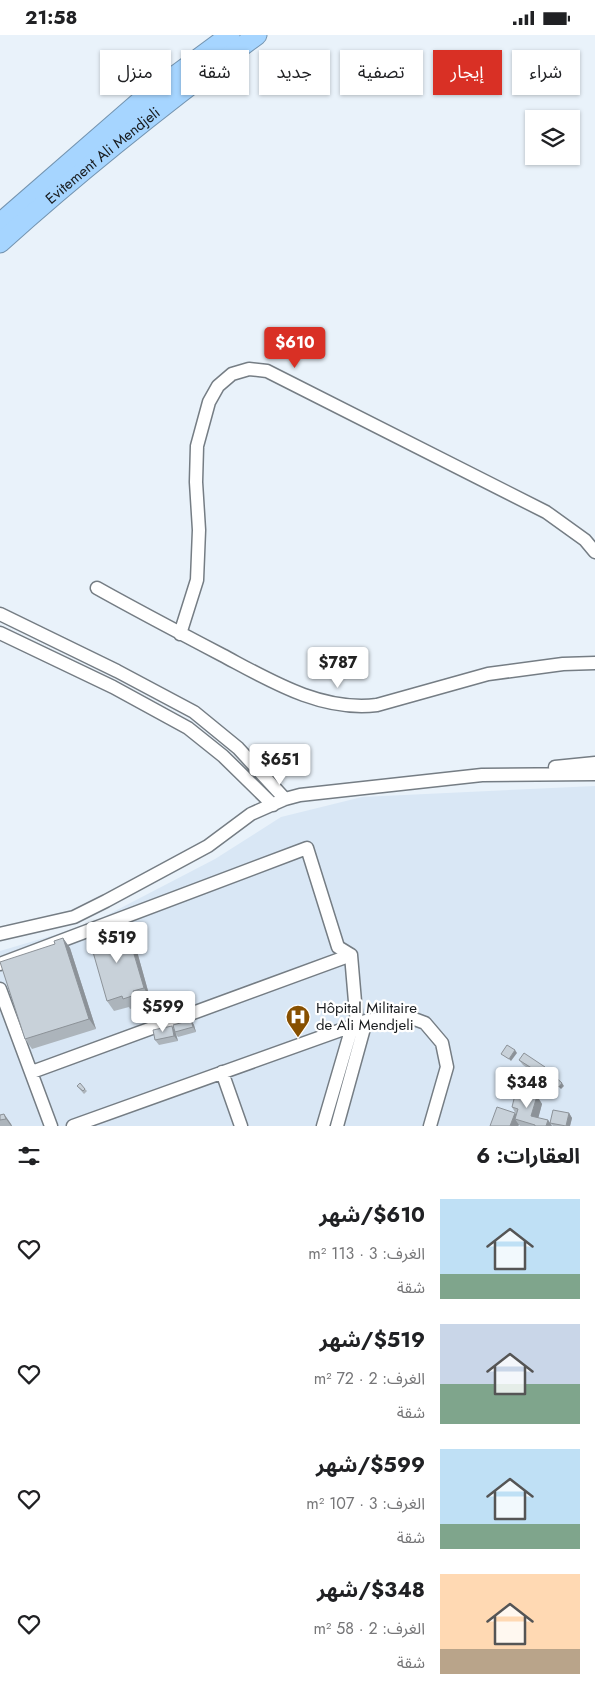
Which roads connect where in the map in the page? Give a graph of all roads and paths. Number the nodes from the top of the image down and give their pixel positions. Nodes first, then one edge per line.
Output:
1 (230, 35) edge
2 (257, 35) edge
3 (0, 223) edge
4 (0, 243) edge
5 (595, 551) edge
6 (97, 588) dead end
7 (0, 614) edge
8 (0, 633) edge
9 (180, 635) junction
10 (595, 663) edge
11 (595, 763) edge
12 (518, 774) junction
13 (595, 774) edge
14 (285, 799) junction
15 (273, 805) junction
16 (0, 933) edge
17 (350, 955) junction
18 (0, 964) edge
19 (0, 989) edge
20 (358, 1025) junction
21 (32, 1072) junction
22 (222, 1072) junction
23 (51, 1126) edge
24 (73, 1126) edge
25 (240, 1126) edge
26 (322, 1126) edge
27 (336, 1126) edge
28 (430, 1126) edge

1 - 3 highway, Evitement Ali Mendjeli
2 - 4 highway, Evitement Ali Mendjeli
5 - 9 street
6 - 9 street
7 - 14 street
8 - 15 street
9 - 10 street
11 - 12 street
12 - 13 street
12 - 14 street
14 - 15 street
15 - 16 street
17 - 18 street
17 - 20 street
17 - 21 street
19 - 21 street
20 - 22 street
20 - 26 street
20 - 27 street
20 - 28 street
21 - 23 street
22 - 24 street
22 - 25 street

